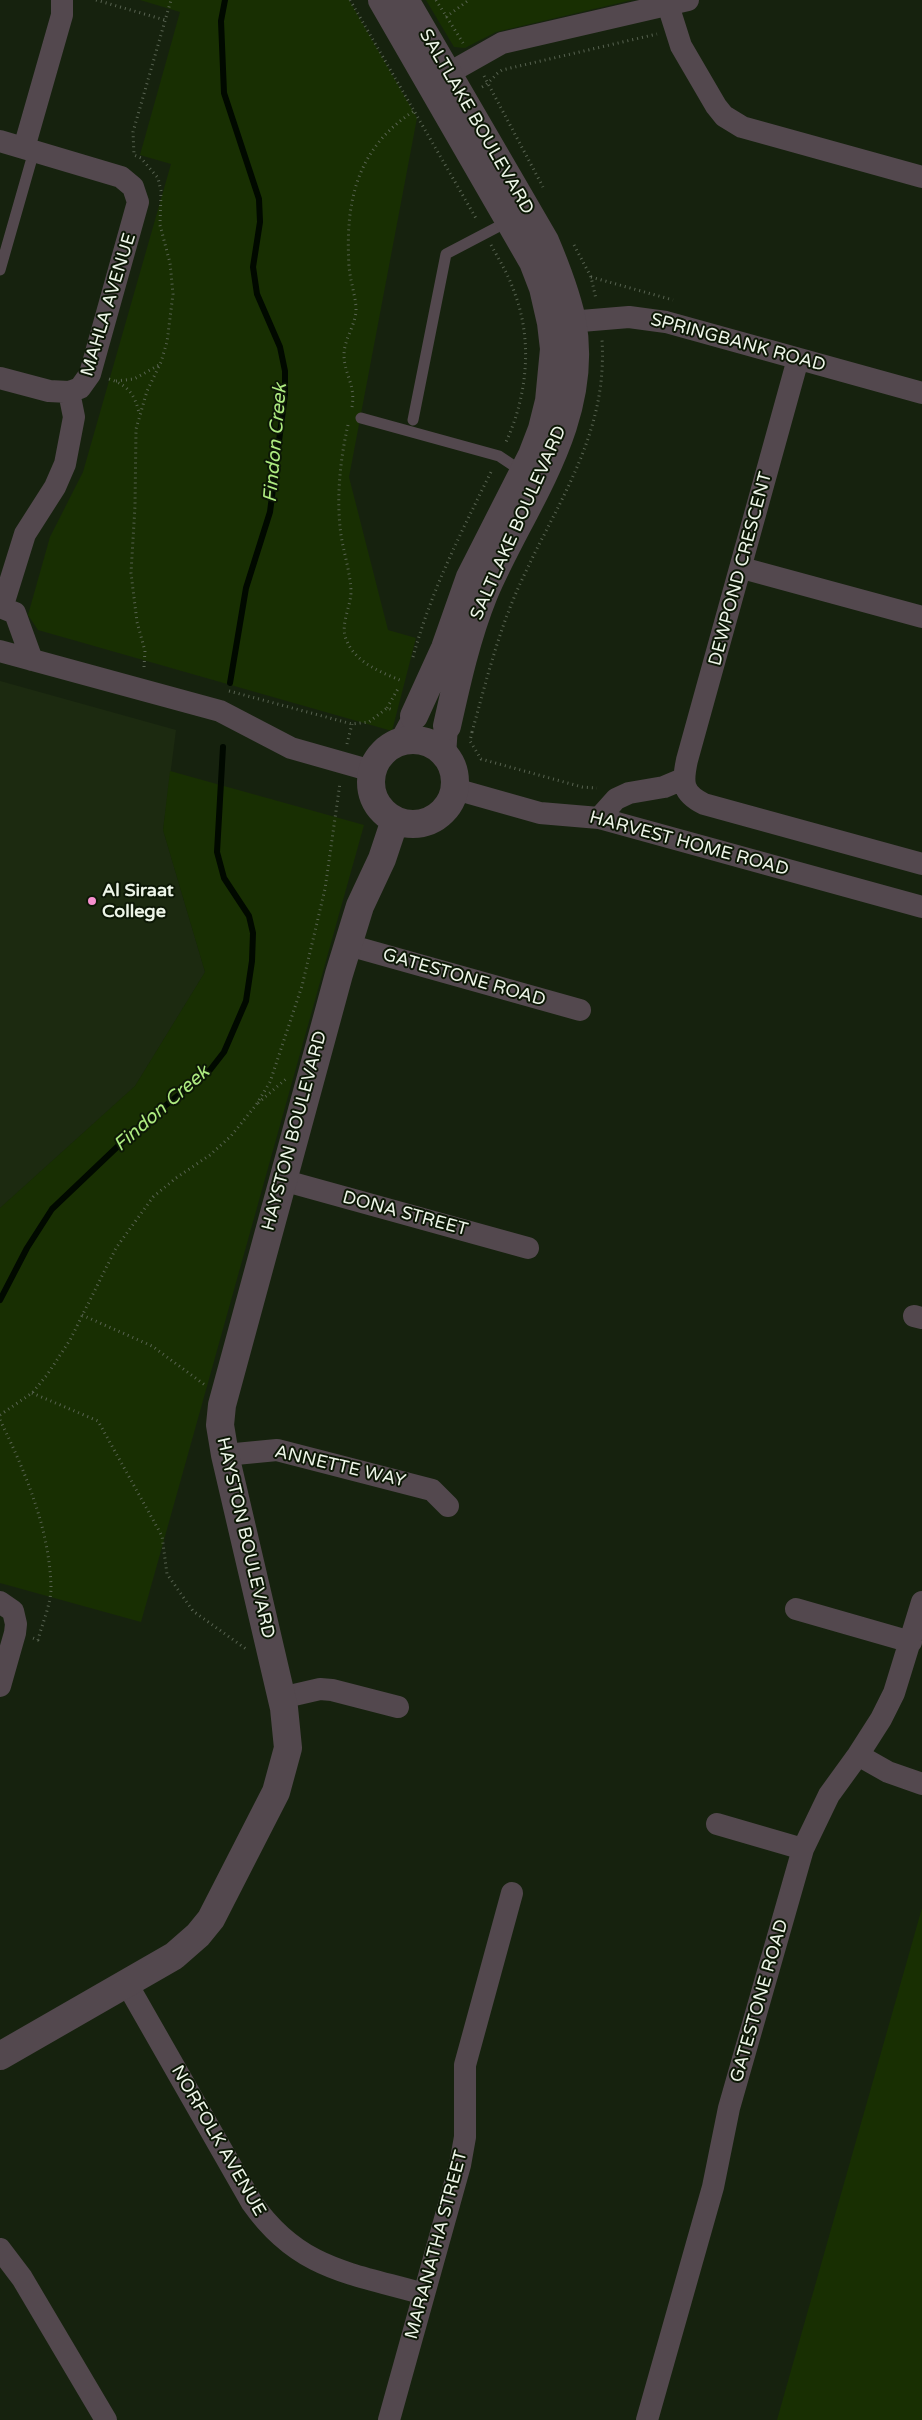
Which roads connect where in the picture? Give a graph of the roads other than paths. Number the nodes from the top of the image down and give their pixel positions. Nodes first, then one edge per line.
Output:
1 (62, 0) edge
2 (382, 0) edge
3 (405, 0) edge
4 (678, 2) edge
5 (438, 79) junction
6 (454, 104) junction
7 (0, 141) edge
8 (29, 149) junction
9 (922, 177) edge
10 (510, 220) junction
11 (0, 270) edge
12 (563, 335) junction
13 (798, 359) junction
14 (0, 378) edge
15 (69, 392) junction
16 (922, 393) edge
17 (355, 418) road end
18 (413, 420) dead end
19 (523, 472) junction
20 (742, 568) junction
21 (1, 608) edge
22 (922, 618) edge
23 (0, 651) edge
24 (32, 660) junction
25 (414, 716) joint
26 (447, 726) joint
27 (400, 742) junction
28 (445, 755) junction
29 (372, 772) junction
30 (683, 779) junction
31 (455, 789) junction
32 (599, 818) junction
33 (395, 820) junction
34 (922, 864) edge
35 (922, 907) edge
36 (348, 945) junction
37 (580, 1010) dead end
38 (282, 1180) junction
39 (528, 1248) dead end
40 (225, 1456) junction
41 (448, 1506) dead end
42 (0, 1602) edge
43 (922, 1602) edge
44 (796, 1609) dead end
45 (911, 1642) junction
46 (0, 1686) edge
47 (281, 1698) junction
48 (398, 1707) dead end
49 (858, 1755) junction
50 (922, 1784) edge
51 (717, 1824) dead end
52 (803, 1849) junction
53 (512, 1893) dead end
54 (127, 1984) junction
55 (0, 2056) edge
56 (0, 2249) edge
57 (424, 2294) junction
58 (106, 2420) edge
59 (389, 2420) edge
60 (647, 2420) edge

1 - 8 street
2 - 5 street, SALTLAKE BOULEVARD
3 - 5 street, SALTLAKE BOULEVARD
4 - 5 street
4 - 9 street
5 - 6 street, SALTLAKE BOULEVARD
6 - 10 street, SALTLAKE BOULEVARD
6 - 12 street, SALTLAKE BOULEVARD
7 - 8 street
8 - 11 lane
8 - 15 street, MAHLA AVENUE
10 - 12 street, SALTLAKE BOULEVARD
10 - 18 lane
12 - 13 street, SPRINGBANK ROAD
12 - 19 street, SALTLAKE BOULEVARD
12 - 26 street, SALTLAKE BOULEVARD
13 - 16 street, SPRINGBANK ROAD
13 - 20 street, DEWPOND CRESCENT
14 - 15 street
15 - 21 street, MAHLA AVENUE
17 - 19 lane
19 - 25 street, SALTLAKE BOULEVARD
20 - 22 street
20 - 30 street, DEWPOND CRESCENT
21 - 24 street
23 - 24 street
24 - 29 street
25 - 27 street, SALTLAKE BOULEVARD
26 - 28 street, SALTLAKE BOULEVARD
27 - 28 street
27 - 29 street
28 - 31 street
29 - 33 street
30 - 32 street
30 - 34 street
31 - 32 street, HARVEST HOME ROAD
31 - 33 street
32 - 35 street, HARVEST HOME ROAD
33 - 36 street, HAYSTON BOULEVARD
36 - 37 street, GATESTONE ROAD
36 - 38 street, HAYSTON BOULEVARD
38 - 39 street, DONA STREET
38 - 40 street, HAYSTON BOULEVARD
40 - 41 street, ANNETTE WAY
40 - 47 street, HAYSTON BOULEVARD
42 - 46 street
43 - 45 street, GATESTONE ROAD
44 - 45 street
45 - 49 street, GATESTONE ROAD
47 - 48 street
47 - 54 street, HAYSTON BOULEVARD
49 - 50 street
49 - 52 street, GATESTONE ROAD
51 - 52 street
52 - 60 street, GATESTONE ROAD
53 - 57 street, MARANATHA STREET
54 - 55 street, HAYSTON BOULEVARD
54 - 57 street, NORFOLK AVENUE
56 - 58 street
57 - 59 street, MARANATHA STREET

